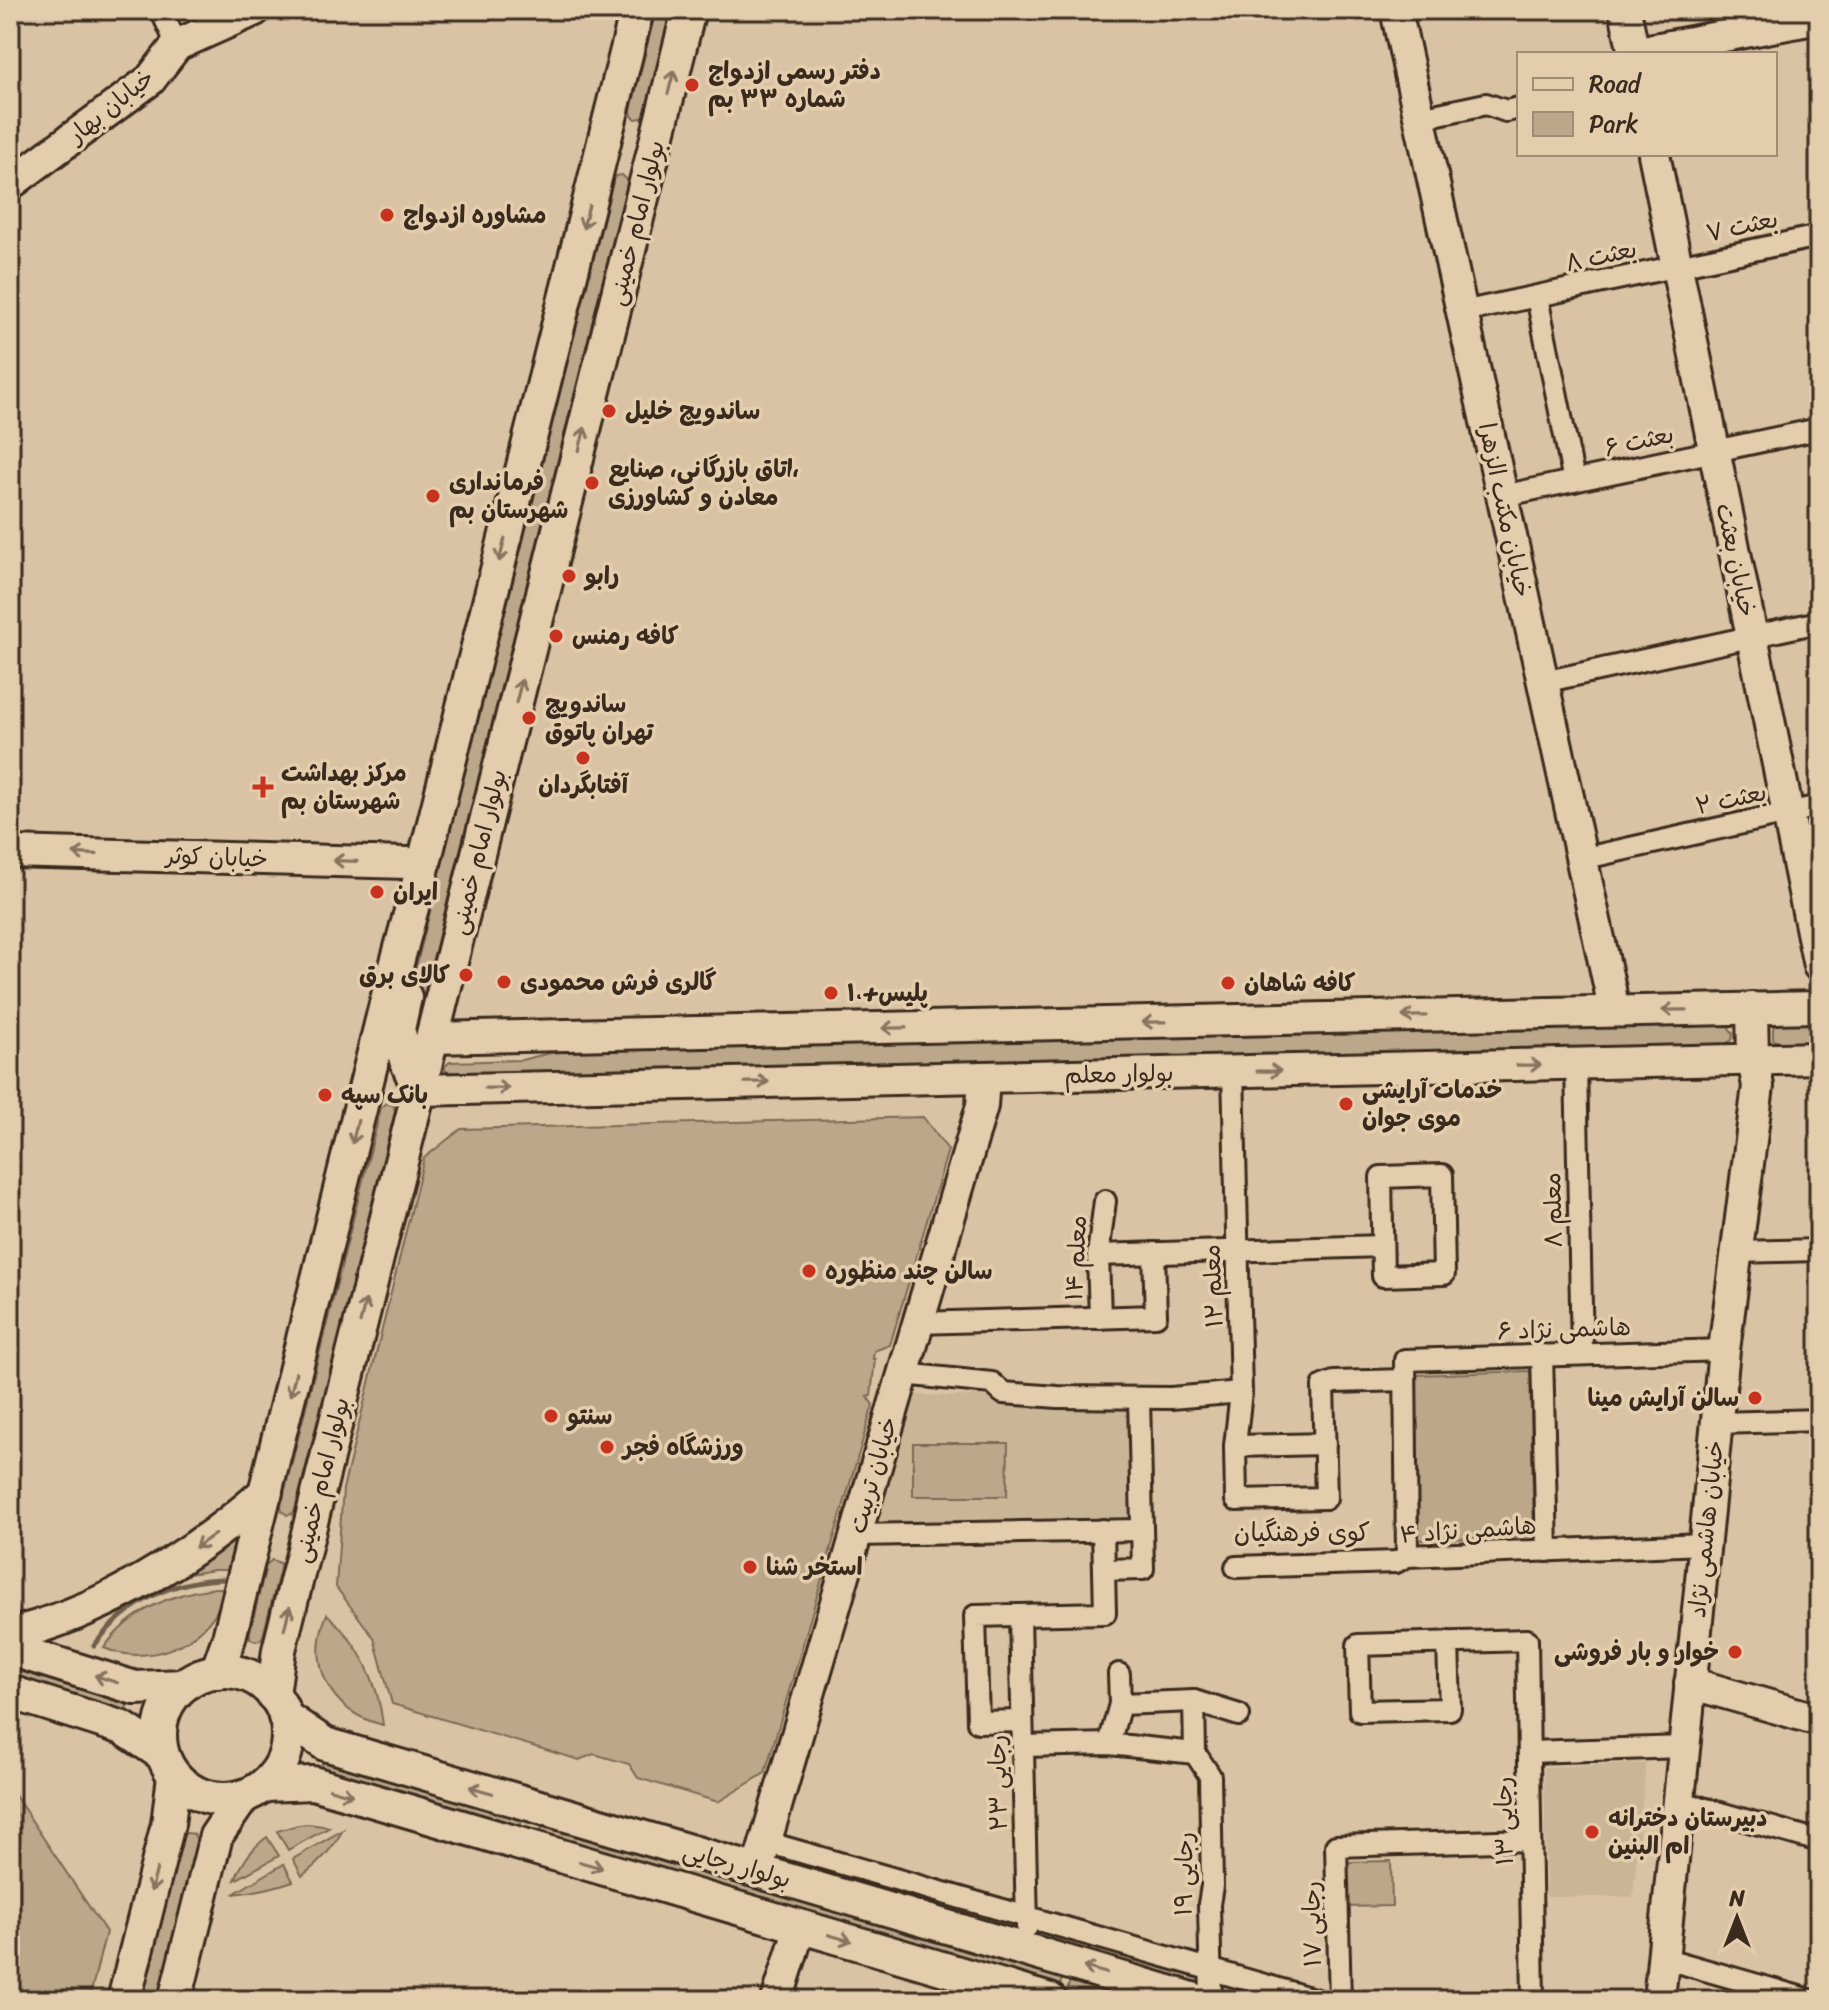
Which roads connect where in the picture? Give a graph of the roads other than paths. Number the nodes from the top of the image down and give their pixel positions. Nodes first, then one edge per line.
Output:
1 (161, 10) edge
2 (255, 10) edge
3 (637, 10) edge
4 (689, 10) edge
5 (1396, 10) edge
6 (1625, 10) edge
7 (1819, 18) edge
8 (1754, 20) edge
9 (177, 45) junction
10 (1633, 52) edge
11 (1637, 52) edge
12 (1517, 108) edge
13 (1420, 118) junction
14 (605, 141) junction
15 (653, 153) junction
16 (1654, 156) edge
17 (10, 184) edge
18 (1819, 236) edge
19 (1677, 267) junction
20 (1537, 297) junction
21 (1462, 312) junction
22 (1819, 429) edge
23 (1714, 451) junction
24 (1574, 481) junction
25 (1502, 496) junction
26 (1819, 622) edge
27 (1752, 636) junction
28 (1543, 682) junction
29 (460, 717) junction
30 (1819, 806) edge
31 (1788, 813) junction
32 (10, 852) edge
33 (1581, 859) junction
34 (423, 867) junction
35 (1819, 966) edge
36 (440, 1005) junction
37 (1819, 1007) edge
38 (1752, 1008) junction
39 (1613, 1011) junction
40 (432, 1038) junction
41 (402, 1044) junction
42 (1819, 1059) edge
43 (1753, 1060) junction
44 (1576, 1064) junction
45 (1233, 1071) junction
46 (984, 1077) junction
47 (419, 1090) junction
48 (365, 1093) junction
49 (1105, 1201) dead end
50 (1382, 1246) junction
51 (1819, 1250) edge
52 (1238, 1251) junction
53 (1736, 1252) junction
54 (1154, 1253) junction
55 (1098, 1255) junction
56 (1100, 1318) junction
57 (918, 1323) junction
58 (1724, 1350) junction
59 (1582, 1354) junction
60 (1542, 1355) junction
61 (1405, 1370) junction
62 (903, 1374) junction
63 (1241, 1392) junction
64 (1139, 1398) junction
65 (1819, 1420) edge
66 (1717, 1423) junction
67 (1325, 1444) junction
68 (1235, 1446) junction
69 (266, 1492) junction
70 (1103, 1530) junction
71 (1142, 1530) junction
72 (256, 1531) junction
73 (855, 1535) junction
74 (305, 1543) junction
75 (1704, 1544) junction
76 (1547, 1551) junction
77 (1407, 1556) junction
78 (1236, 1567) dead end
79 (1104, 1570) junction
80 (1020, 1615) junction
81 (10, 1635) edge
82 (1448, 1642) junction
83 (10, 1649) edge
84 (217, 1672) junction
85 (1119, 1674) dead end
86 (1690, 1683) junction
87 (183, 1686) junction
88 (10, 1692) edge
89 (1194, 1701) junction
90 (1120, 1704) junction
91 (279, 1706) junction
92 (1239, 1715) dead end
93 (1819, 1720) edge
94 (1022, 1721) junction
95 (1109, 1744) junction
96 (1023, 1746) junction
97 (1684, 1747) junction
98 (1529, 1752) junction
99 (1195, 1753) junction
100 (168, 1765) junction
101 (254, 1791) junction
102 (1678, 1801) junction
103 (556, 1812) junction
104 (166, 1834) junction
105 (1530, 1840) junction
106 (1819, 1841) edge
107 (214, 1843) junction
108 (544, 1851) junction
109 (761, 1856) junction
110 (1026, 1917) junction
111 (800, 1927) junction
112 (1027, 1950) junction
113 (1663, 1958) junction
114 (1210, 1969) junction
115 (124, 2000) edge
116 (175, 2000) edge
117 (777, 2000) edge
118 (1050, 2000) edge
119 (1196, 2000) edge
120 (1211, 2000) edge
121 (1317, 2000) edge
122 (1340, 2000) edge
123 (1533, 2000) edge
124 (1659, 2000) edge
125 (1810, 2000) edge

1 - 9 street
2 - 9 street, خیابان بهار
3 - 14 main road, بولوار امام خمینی
15 -> 4 main road, بولوار امام خمینی
5 - 13 street, خیابان مکتب الزهرا
6 - 10 street
7 - 8 street
8 - 11 street
9 - 17 street, خیابان بهار
12 - 13 street
13 - 21 street, خیابان مکتب الزهرا
14 - 15 main road
14 -> 29 main road, بولوار امام خمینی
36 -> 15 main road, بولوار امام خمینی
16 - 19 street, خیابان بعثت
18 - 19 street, بعثت ۷
19 - 20 street, بعثت ۸
19 - 23 street, خیابان بعثت
20 - 21 street, بعثت ۸
20 - 24 street
21 - 25 street, خیابان مکتب الزهرا
22 - 23 street, بعثت ۶
23 - 24 street, بعثت ۶
23 - 27 street, خیابان بعثت
24 - 25 street, بعثت ۶
25 - 28 street, خیابان مکتب الزهرا
26 - 27 street
27 - 28 street
27 - 31 street, خیابان بعثت
28 - 33 street, خیابان مکتب الزهرا
29 - 34 main road, بولوار امام خمینی
29 - 41 main road
30 - 31 street, بعثت ۲
31 - 33 street, بعثت ۲
31 - 35 street, خیابان بعثت
34 -> 32 street, خیابان کوثر
33 - 39 street, خیابان مکتب الزهرا
34 - 48 main road, بولوار امام خمینی
36 - 40 main road, بولوار امام خمینی
36 - 41 main road
37 - 38 street
38 -> 39 street
38 - 43 street, خیابان هاشمی نژاد
39 -> 40 street
40 - 41 main road
40 - 47 main road, بولوار امام خمینی
41 - 47 main road
41 - 48 main road
42 - 43 street, بولوار معلم
43 - 44 street, بولوار معلم
43 - 53 street, خیابان هاشمی نژاد
45 -> 44 street, بولوار معلم
44 - 59 street, معلم ۸
45 - 46 street, بولوار معلم
45 - 52 street, معلم ۱۲
47 -> 46 street, بولوار معلم
46 - 57 street, خیابان تربیت
74 -> 47 main road, بولوار امام خمینی
48 -> 69 main road, بولوار امام خمینی
49 - 55 street, معلم ۱۴
50 - 50 street
50 - 52 street
51 - 53 street
52 - 54 street
52 - 63 street, معلم ۱۲
53 - 58 street, خیابان هاشمی نژاد
54 - 55 street
54 - 56 street
55 - 56 street, معلم ۱۴
56 - 57 street
57 - 62 street, خیابان تربیت
58 - 59 street, هاشمی نژاد ۶
58 - 66 street, خیابان هاشمی نژاد
59 - 60 street, هاشمی نژاد ۶
60 - 61 street, هاشمی نژاد ۶
60 - 76 street
61 - 67 street, هاشمی نژاد ۶
61 - 77 street
62 - 64 street
62 - 73 street, خیابان تربیت
63 - 64 street
63 - 68 street, معلم ۱۲
64 - 71 street
65 - 66 street
66 - 75 street, خیابان هاشمی نژاد
67 - 68 street
67 - 68 street, معلم ۱۲
69 - 72 main road, بولوار امام خمینی
69 -> 81 main road
70 - 71 street
70 - 73 street
70 - 79 street
71 - 79 street
72 - 74 main road
72 - 84 main road, بولوار امام خمینی
73 - 109 street, خیابان تربیت
91 -> 74 main road, بولوار امام خمینی
75 - 76 street, هاشمی نژاد ۴
75 - 86 street, خیابان هاشمی نژاد
76 - 77 street, هاشمی نژاد ۴
77 - 78 street, هاشمی نژاد ۴
79 - 80 street
80 - 94 street, رجایی ۲۳
80 - 94 street
82 - 82 street
82 - 98 street, رجایی ۱۳
87 -> 83 main road
84 - 87 main road
84 - 91 main road
85 - 90 street
86 - 93 street
86 - 97 street, خیابان هاشمی نژاد
87 - 100 main road
88 - 100 main road
89 - 90 street
89 - 92 street
89 - 99 street
90 - 95 street
91 - 101 main road
103 -> 91 main road, بولوار رجایی
94 - 96 street, رجایی ۲۳
95 - 96 street
95 - 99 street
96 - 110 street, رجایی ۲۳
97 - 98 street
97 - 102 street, خیابان هاشمی نژاد
98 - 105 street, رجایی ۱۳
99 - 114 street, رجایی ۱۹
100 - 101 main road
100 - 104 main road
101 - 107 main road
101 -> 108 main road, بولوار رجایی
102 - 106 street
102 - 113 street, خیابان هاشمی نژاد
103 - 108 main road
103 - 109 main road, بولوار رجایی
104 - 107 main road
104 -> 115 main road
105 - 122 street, رجایی ۱۷
105 - 123 street, رجایی ۱۳
107 - 116 main road
108 -> 111 main road, بولوار رجایی
109 - 110 street
109 - 112 main road, بولوار رجایی
110 - 112 street, رجایی ۲۳
110 - 114 street
111 - 117 street
111 -> 118 main road, بولوار رجایی
119 -> 112 main road, بولوار رجایی
113 - 124 street, خیابان هاشمی نژاد
113 - 125 street
114 - 120 street, رجایی ۱۹
114 - 121 street

